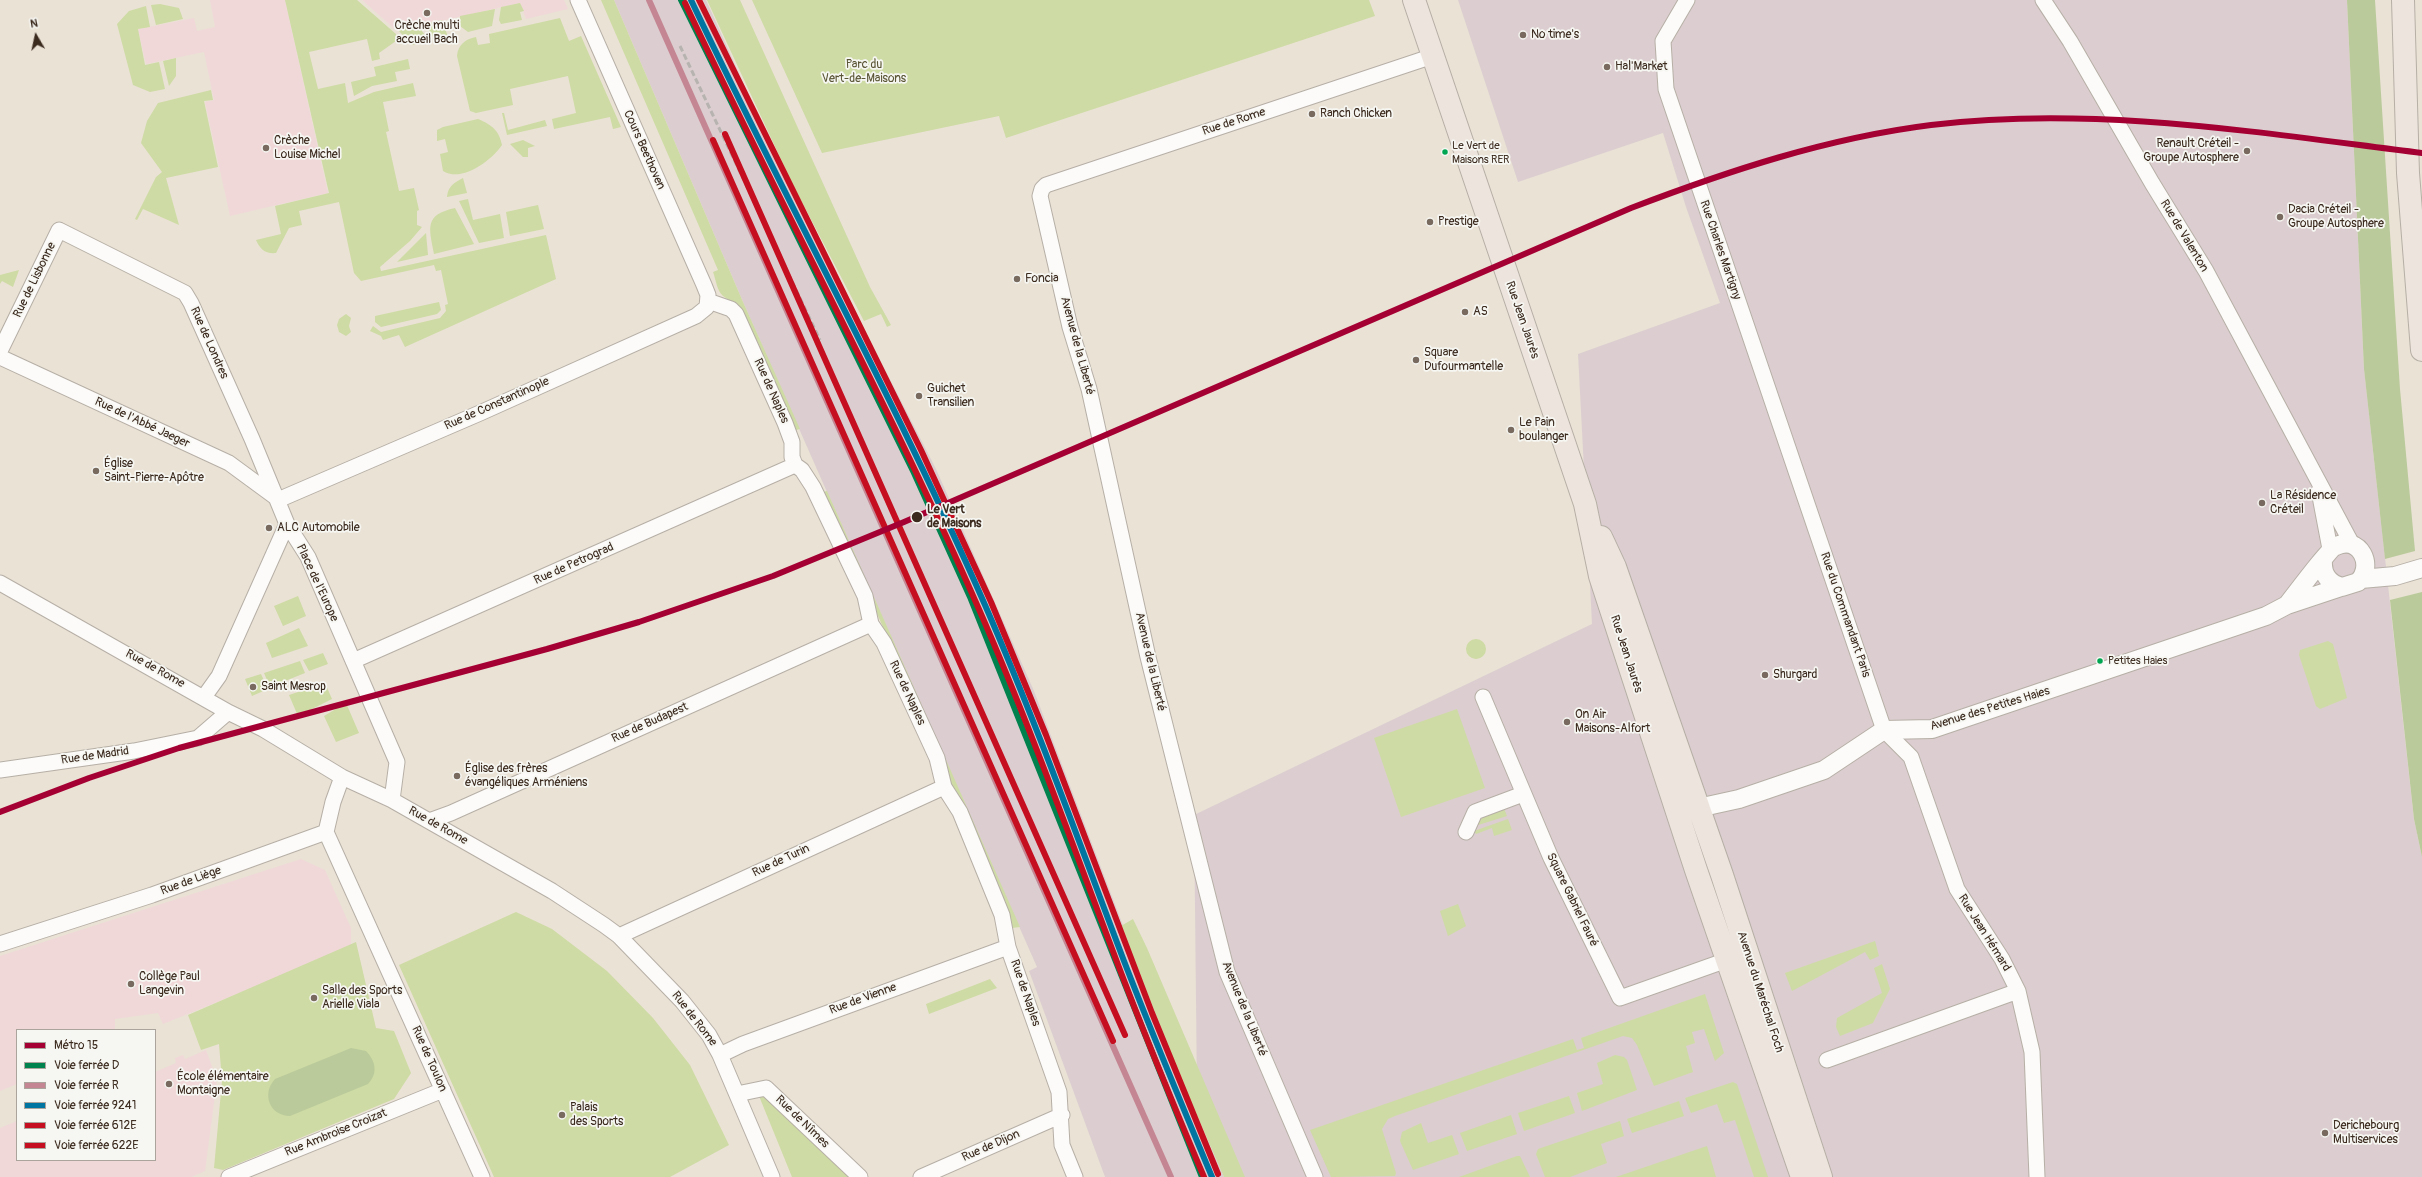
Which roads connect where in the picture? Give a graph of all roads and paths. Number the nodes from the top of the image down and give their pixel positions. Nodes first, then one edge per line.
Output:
1 (578, 0) edge
2 (1414, 0) edge
3 (1687, 0) edge
4 (2043, 0) edge
5 (2403, 0) edge
6 (1433, 56) junction
7 (1040, 196) joint
8 (59, 230) joint
9 (708, 301) junction
10 (2422, 350) edge
11 (0, 351) edge
12 (0, 357) edge
13 (795, 466) junction
14 (2319, 481) junction
15 (278, 500) junction
16 (1806, 501) joint
17 (287, 524) junction
18 (2359, 551) junction
19 (2327, 555) junction
20 (2416, 570) edge
21 (2361, 579) junction
22 (0, 583) edge
23 (2341, 587) junction
24 (2287, 605) junction
25 (871, 624) junction
26 (353, 661) junction
27 (204, 697) junction
28 (1482, 697) dead end
29 (228, 712) junction
30 (1884, 730) junction
31 (0, 770) edge
32 (342, 777) junction
33 (944, 787) junction
34 (1524, 794) junction
35 (392, 800) junction
36 (1688, 811) junction
37 (429, 821) junction
38 (326, 832) junction
39 (1466, 832) dead end
40 (1696, 870) joint
41 (619, 936) junction
42 (0, 944) edge
43 (1008, 947) junction
44 (1727, 960) junction
45 (2018, 991) junction
46 (720, 1054) junction
47 (1826, 1060) dead end
48 (443, 1090) junction
49 (738, 1094) junction
50 (1062, 1115) junction
51 (229, 1177) edge
52 (482, 1177) edge
53 (772, 1177) edge
54 (860, 1177) edge
55 (921, 1177) edge
56 (1075, 1177) edge
57 (1316, 1177) edge
58 (1802, 1177) edge
59 (1821, 1177) edge
60 (2037, 1177) edge

1 - 9 street, Cours Beethoven
2 - 6 main road, Rue Jean Jaurès
3 - 16 street, Rue Charles Martigny
4 - 14 street, Rue de Valenton
5 - 10 main road
6 - 7 street, Rue de Rome
6 - 36 main road, Rue Jean Jaurès
7 - 57 street, Avenue de la Liberté
8 - 11 street, Rue de Lisbonne
8 - 15 street, Rue de Londres
9 - 13 street, Rue de Naples
9 - 15 street, Rue de Constantinople
12 - 15 street, Rue de l'Abbé Jaeger
13 - 25 street, Rue de Naples
13 - 26 street, Rue de Petrograd
14 - 18 street, Rue de Valenton
14 - 19 street, Rue de Valenton
15 - 17 street, Rue de Londres
16 - 30 street, Rue du Commandant Paris
17 - 26 street, Place de l'Europe
17 - 27 street, Place de l'Europe
18 - 19 street, Avenue des Petites Haies
18 - 20 street, Avenue des Petites Haies
18 - 21 street
19 - 23 street
19 - 24 street, Avenue des Petites Haies
20 - 21 street, Avenue des Petites Haies
21 - 23 street, Avenue des Petites Haies
22 - 27 street, Rue de Rome
23 - 24 street, Avenue des Petites Haies
24 - 30 street, Avenue des Petites Haies
25 - 33 street, Rue de Naples
25 - 37 street, Rue de Budapest
26 - 35 street, Place de l'Europe
27 - 29 street, Rue de Rome
28 - 34 street, Square Gabriel Fauré
29 - 31 street, Rue de Madrid
29 - 32 street, Rue de Rome
30 - 36 street
30 - 45 street, Rue Jean Hémard
32 - 35 street, Rue de Rome
32 - 38 street
33 - 41 street, Rue de Turin
33 - 43 street, Rue de Naples
34 - 39 street
34 - 44 street, Square Gabriel Fauré
35 - 37 street, Rue de Rome
36 - 40 main road, Rue Jean Jaurès
36 - 59 main road, Avenue du Maréchal Foch
37 - 41 street, Rue de Rome
38 - 42 street, Rue de Liège
38 - 48 street, Rue de Toulon
40 - 44 main road, Avenue du Maréchal Foch
41 - 46 street, Rue de Rome
43 - 46 street, Rue de Vienne
43 - 50 street, Rue de Naples
44 - 58 main road, Avenue du Maréchal Foch
45 - 47 street
45 - 60 street, Rue Jean Hémard
46 - 49 street, Rue de Rome
48 - 51 street, Rue Ambroise Croizat
48 - 52 street, Rue de Toulon
49 - 53 street, Rue de Rome
49 - 54 street, Rue de Nîmes
50 - 55 street, Rue de Dijon
50 - 56 street, Rue de Naples

